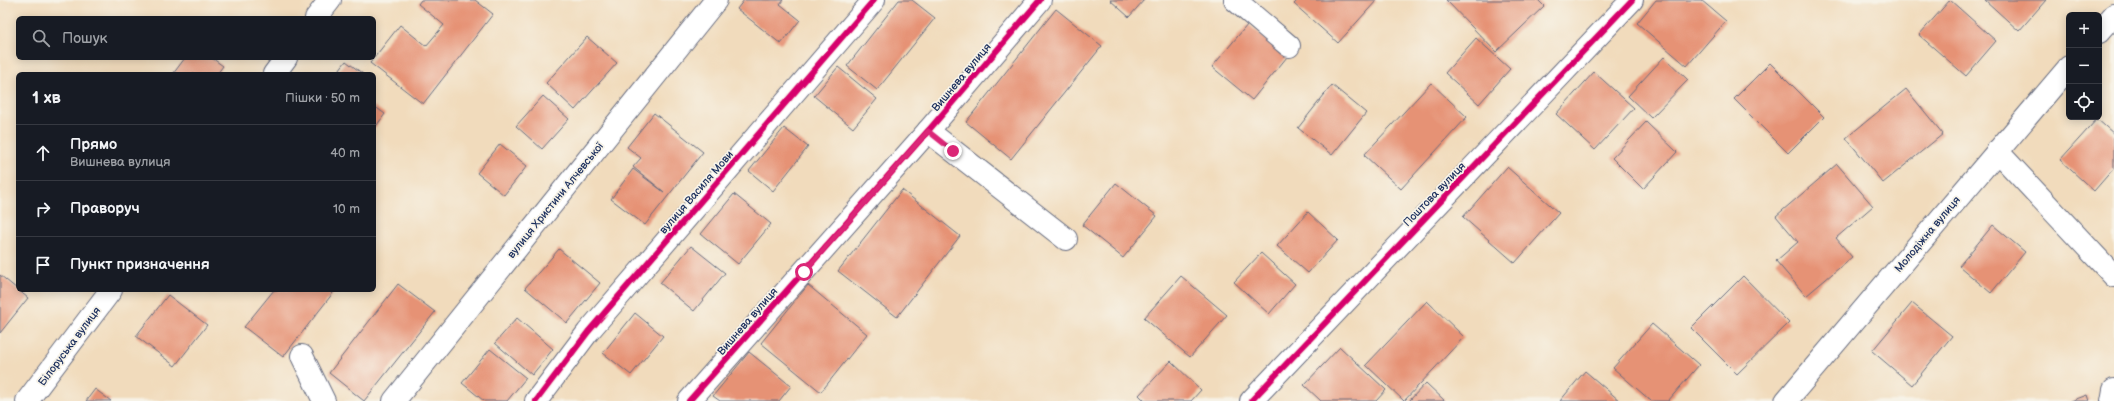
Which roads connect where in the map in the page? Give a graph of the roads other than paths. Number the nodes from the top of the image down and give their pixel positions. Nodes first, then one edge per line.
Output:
1 (330, 0) edge
2 (716, 0) edge
3 (874, 0) edge
4 (1040, 0) edge
5 (1235, 0) edge
6 (1632, 0) edge
7 (2114, 15) edge
8 (318, 16) edge
9 (2102, 29) edge
10 (1290, 46) dead end
11 (284, 60) edge
12 (2066, 70) edge
13 (276, 72) edge
14 (928, 131) junction
15 (1997, 151) junction
16 (1066, 239) dead end
17 (2114, 276) edge
18 (110, 292) edge
19 (302, 356) dead end
20 (2114, 390) edge
21 (28, 401) edge
22 (324, 401) edge
23 (394, 401) edge
24 (536, 401) edge
25 (690, 401) edge
26 (1251, 401) edge
27 (1786, 401) edge
28 (2112, 401) edge

1 - 8 street
2 - 23 street, вулиця Христини Алчевської
3 - 24 street, вулиця Василя Мови
4 - 14 street, Вишнева вулиця
5 - 10 street
6 - 26 street, Поштова вулиця
7 - 9 street
11 - 13 street
12 - 15 street, Молодіжна вулиця
14 - 16 street
14 - 25 street, Вишнева вулиця
15 - 17 street
15 - 27 street, Молодіжна вулиця
18 - 21 street, Білоруська вулиця
19 - 22 street
20 - 28 street

